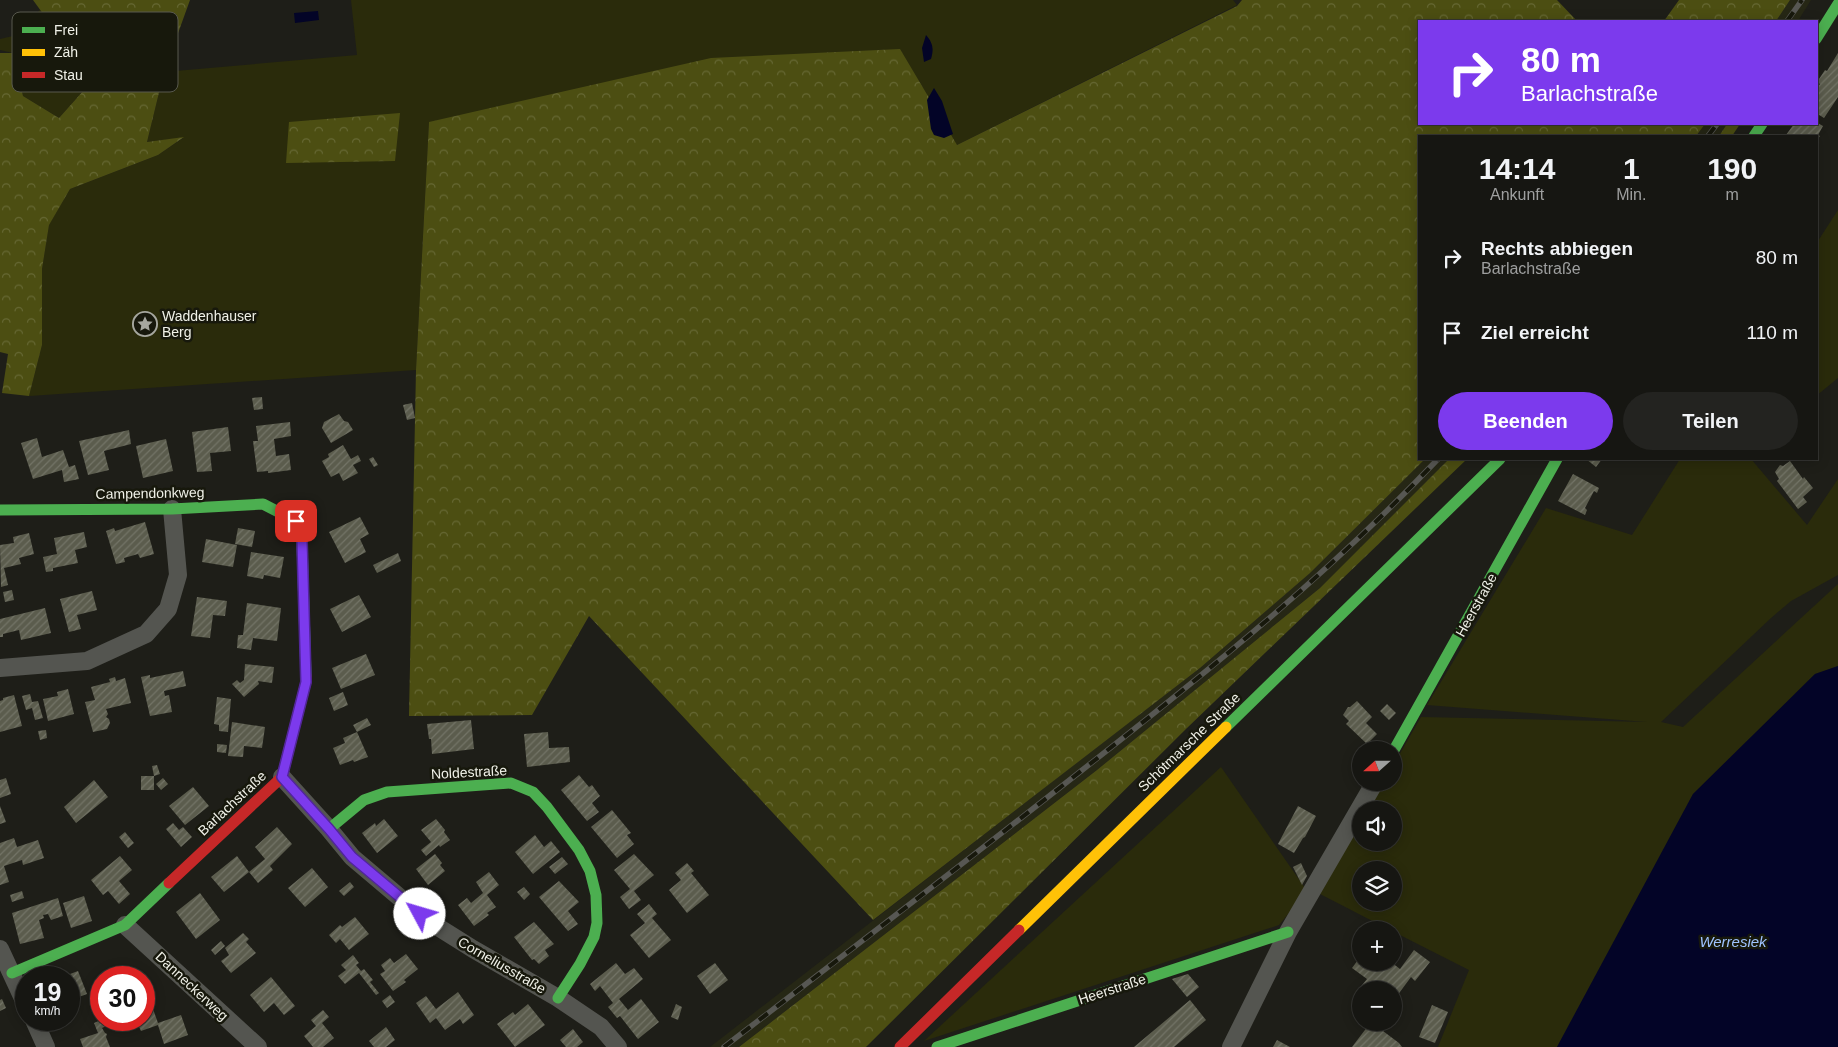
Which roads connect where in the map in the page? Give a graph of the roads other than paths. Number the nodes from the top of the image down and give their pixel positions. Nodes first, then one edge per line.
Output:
1 (1838, 4) edge
2 (1818, 36) edge
3 (1499, 460) edge
4 (1556, 460) edge
5 (172, 508) junction
6 (0, 510) edge
7 (296, 521) joint
8 (0, 668) edge
9 (1399, 741) edge
10 (282, 777) junction
11 (1370, 791) edge
12 (329, 829) junction
13 (125, 925) junction
14 (1288, 932) junction
15 (0, 949) edge
16 (12, 973) junction
17 (15, 980) edge
18 (558, 998) junction
19 (39, 1031) edge
20 (46, 1047) edge
21 (258, 1047) edge
22 (618, 1047) edge
23 (900, 1047) edge
24 (937, 1047) edge
25 (1231, 1047) edge

1 - 2 street
3 - 23 street, Schötmarsche Straße
4 - 9 street, Heerstraße
5 - 6 street, Campendonkweg
5 - 7 street, Campendonkweg
5 - 8 street
7 - 10 street, Barlachstraße
10 - 12 street, Corneliusstraße
10 - 13 street, Barlachstraße
11 - 14 street
12 - 18 street, Corneliusstraße
12 - 18 street, Noldestraße
13 - 16 street, Barlachstraße
13 - 21 street, Danneckerweg
14 - 24 street, Heerstraße
14 - 25 street
15 - 16 street
16 - 17 street
18 - 22 street, Corneliusstraße
19 - 20 street

